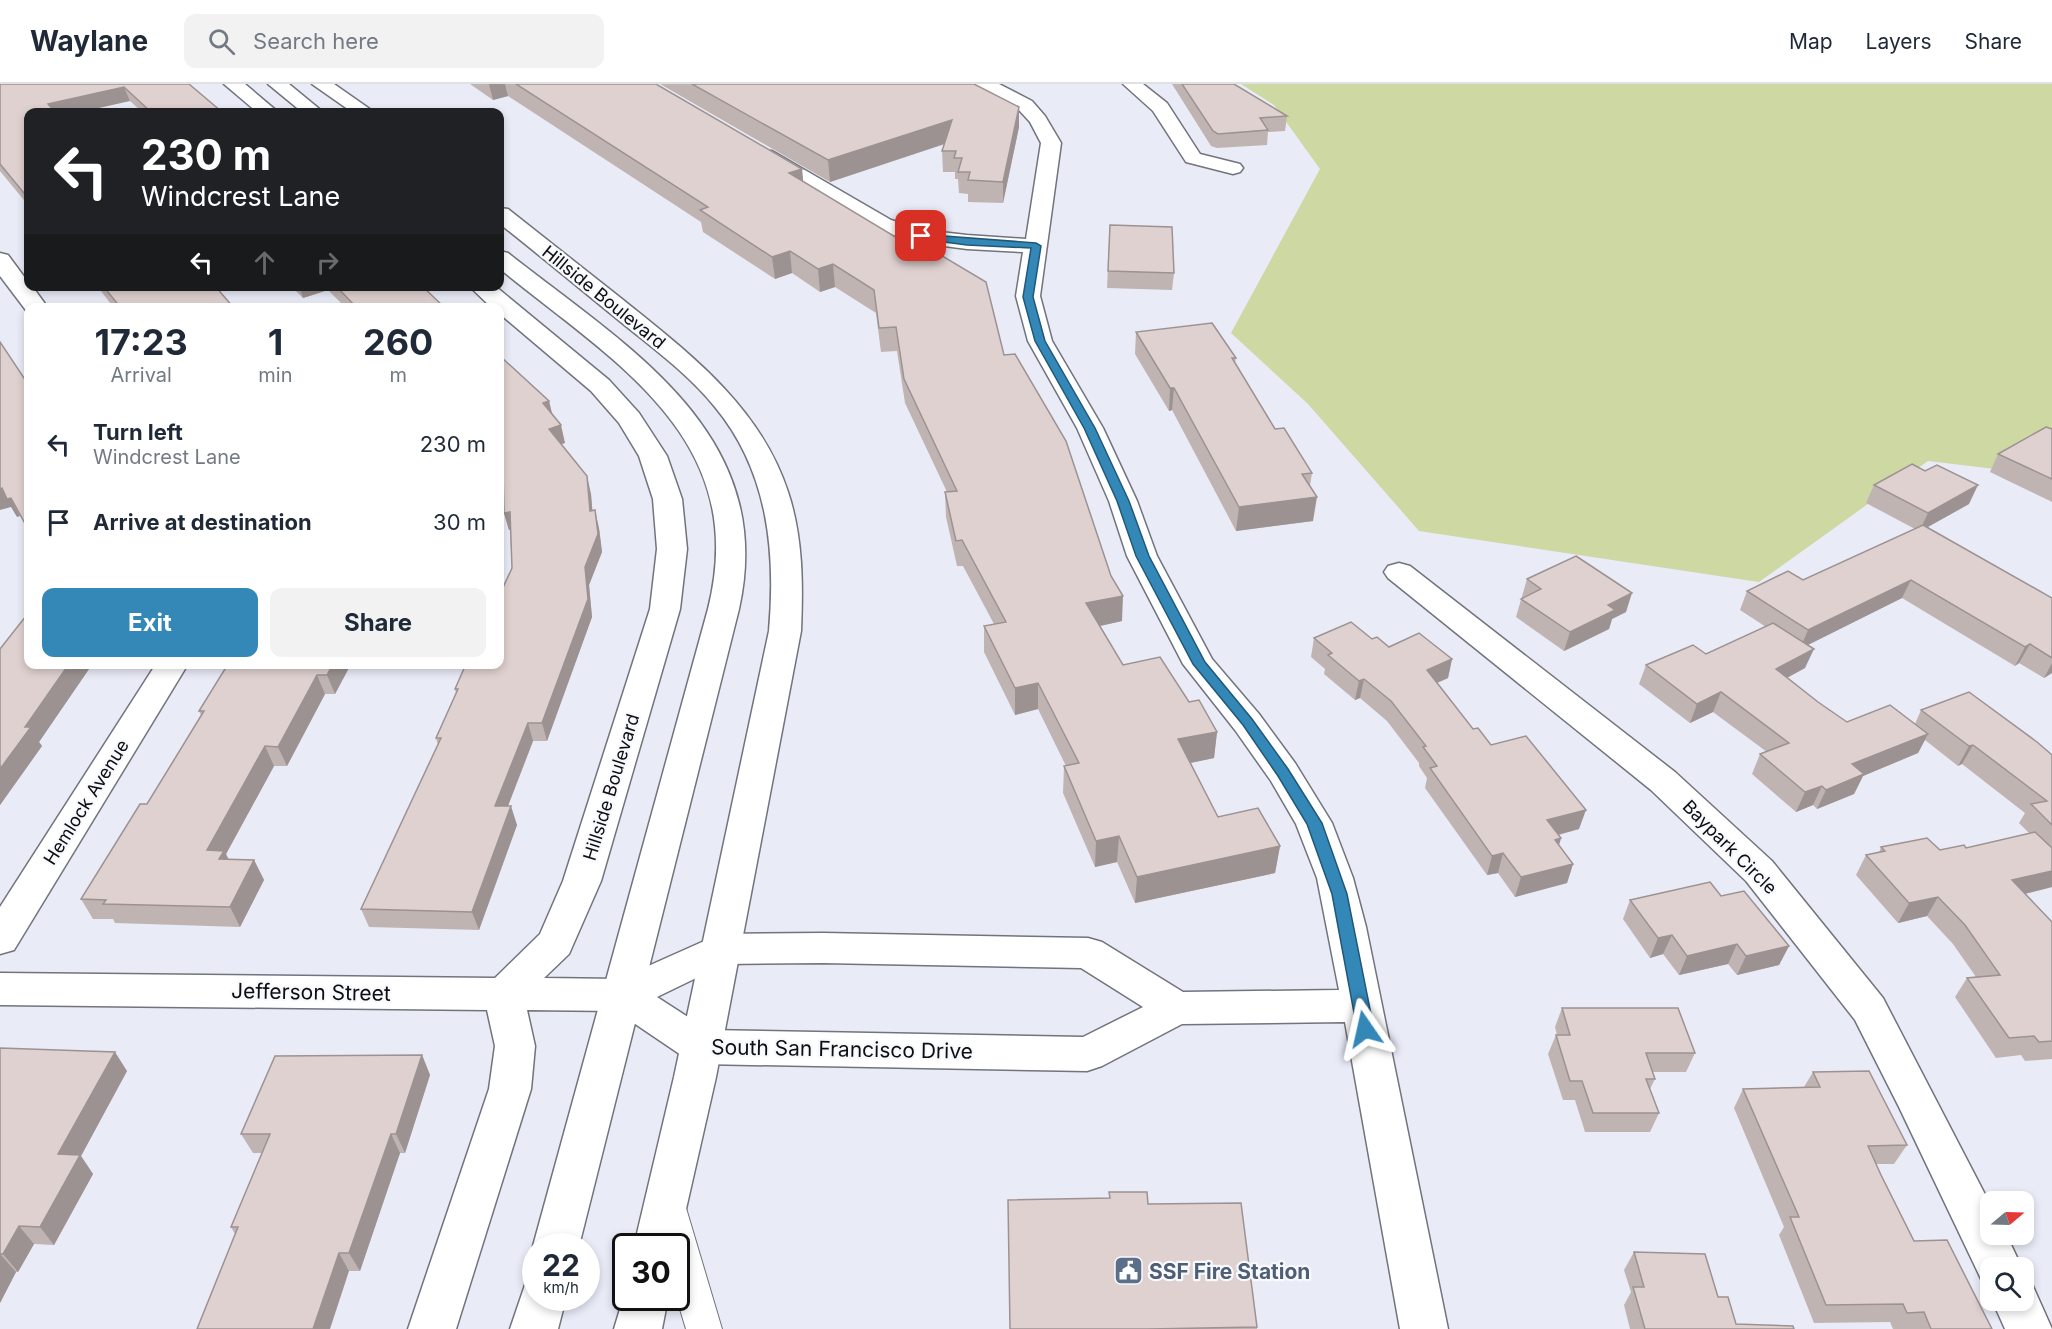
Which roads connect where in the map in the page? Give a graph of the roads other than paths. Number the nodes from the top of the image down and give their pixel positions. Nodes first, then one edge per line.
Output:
1 (233, 84) edge
2 (277, 84) edge
3 (321, 84) edge
4 (984, 84) edge
5 (1132, 84) edge
6 (263, 108) edge
7 (309, 108) edge
8 (358, 108) edge
9 (743, 143) edge
10 (1233, 168) dead end
11 (504, 217) edge
12 (1036, 246) junction
13 (504, 261) edge
14 (10, 272) edge
15 (486, 291) edge
16 (32, 303) edge
17 (500, 303) edge
18 (504, 306) edge
19 (1399, 572) dead end
20 (169, 669) edge
21 (0, 939) edge
22 (720, 949) junction
23 (0, 989) edge
24 (504, 994) junction
25 (623, 995) junction
26 (1361, 1006) junction
27 (1177, 1008) junction
28 (701, 1047) junction
29 (667, 1201) junction
30 (559, 1233) edge
31 (660, 1233) edge
32 (1994, 1257) edge
33 (539, 1311) edge
34 (642, 1311) edge
35 (2021, 1311) edge
36 (432, 1329) edge
37 (534, 1329) edge
38 (638, 1329) edge
39 (704, 1329) edge
40 (1424, 1329) edge
41 (2030, 1329) edge

1 - 6 street
2 - 7 street
3 - 8 street
4 - 12 street
5 - 10 street
9 - 12 street
11 - 22 street, Hillside Boulevard
12 - 26 street
13 - 25 street, Hillside Boulevard
14 - 16 street
15 - 17 street, Hillside Boulevard
18 - 24 street, Hillside Boulevard
19 - 32 street, Baypark Circle
20 - 21 street, Hemlock Avenue
22 - 25 street
22 - 27 street
22 - 28 street, Hillside Boulevard
23 - 24 street, Jefferson Street
24 - 25 street, Jefferson Street
24 - 36 street
25 - 28 street, South San Francisco Drive
25 - 30 street, Hillside Boulevard
26 - 27 street, South San Francisco Drive
26 - 40 street
27 - 28 street, South San Francisco Drive
28 - 29 street, Hillside Boulevard
29 - 31 street, Hillside Boulevard
29 - 39 lane
33 - 37 street
34 - 38 street
35 - 41 street

